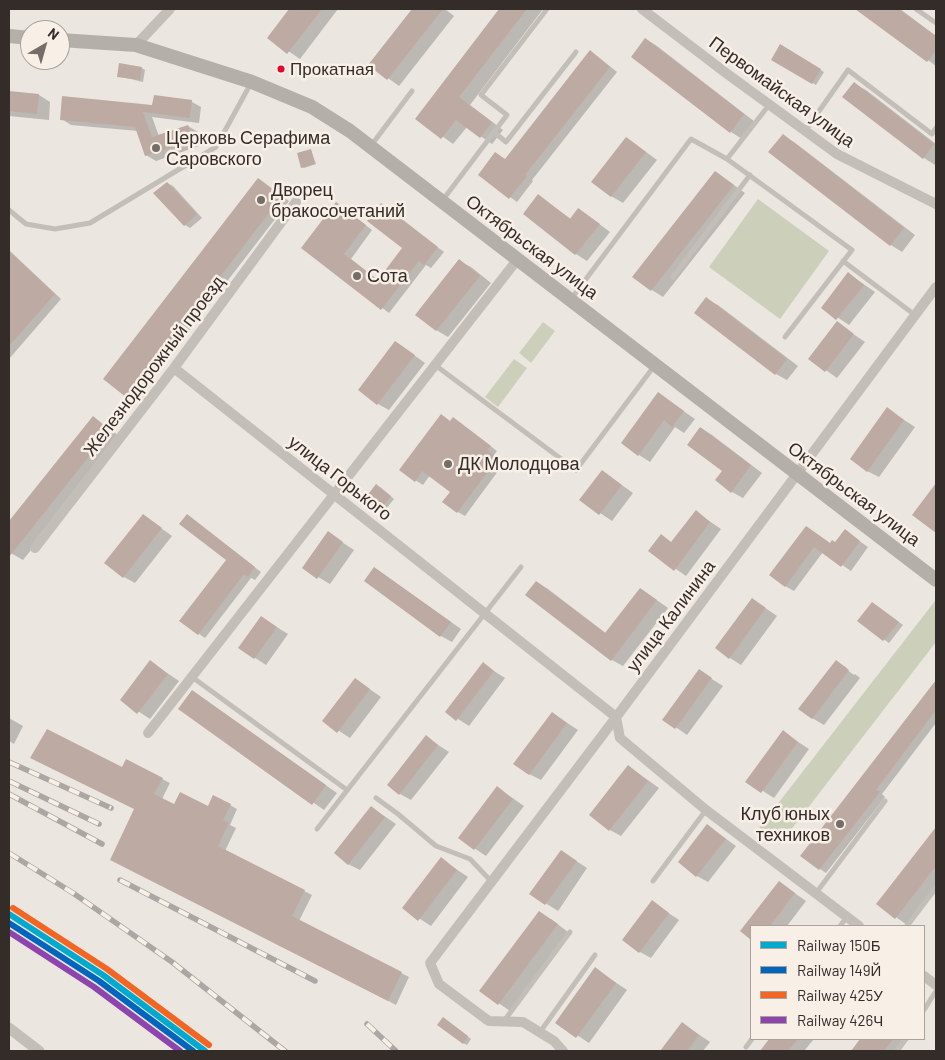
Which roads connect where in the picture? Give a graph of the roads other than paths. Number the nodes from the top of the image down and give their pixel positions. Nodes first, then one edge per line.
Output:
1 (170, 9) edge
2 (547, 9) edge
3 (642, 9) edge
4 (916, 9) edge
5 (936, 23) edge
6 (70, 41) edge
7 (136, 46) junction
8 (576, 52) dead end
9 (252, 82) junction
10 (412, 91) dead end
11 (769, 105) junction
12 (936, 128) edge
13 (805, 131) junction
14 (494, 132) junction
15 (370, 147) junction
16 (728, 159) junction
17 (750, 175) junction
18 (296, 202) dead end
19 (441, 202) junction
20 (936, 204) edge
21 (9, 210) edge
22 (517, 260) junction
23 (842, 261) junction
24 (673, 277) dead end
25 (936, 287) edge
26 (570, 300) junction
27 (915, 315) junction
28 (785, 337) dead end
29 (435, 365) junction
30 (655, 365) junction
31 (174, 368) junction
32 (796, 473) junction
33 (335, 494) junction
34 (35, 548) dead end
35 (521, 567) dead end
36 (936, 580) edge
37 (485, 614) junction
38 (192, 677) junction
39 (616, 717) junction
40 (148, 733) dead end
41 (347, 790) junction
42 (376, 798) dead end
43 (885, 801) dead end
44 (706, 810) junction
45 (317, 829) dead end
46 (491, 881) junction
47 (652, 881) dead end
48 (936, 888) edge
49 (816, 893) junction
50 (847, 917) junction
51 (841, 925) edge
52 (858, 925) edge
53 (908, 925) edge
54 (570, 932) dead end
55 (595, 955) dead end
56 (925, 977) edge
57 (936, 986) edge
58 (936, 991) edge
59 (925, 1008) edge
60 (504, 1021) junction
61 (9, 1028) edge
62 (540, 1032) junction
63 (751, 1040) edge
64 (904, 1040) edge
65 (746, 1047) dead end
66 (39, 1051) edge
67 (563, 1051) edge
68 (897, 1051) edge

1 - 7 street
2 - 14 lane
3 - 11 street, Первомайская улица
4 - 5 lane
6 - 7 main road, Октябрьская улица
7 - 9 main road, Октябрьская улица
8 - 14 lane
9 - 15 main road, Октябрьская улица
9 - 21 lane
10 - 15 lane
11 - 13 street, Первомайская улица
11 - 16 lane
12 - 13 lane
13 - 20 street, Первомайская улица
14 - 19 lane
15 - 19 main road, Октябрьская улица
16 - 17 lane
16 - 26 lane
17 - 23 lane
17 - 24 lane
18 - 31 street, Железнодорожный проезд
19 - 22 main road, Октябрьская улица
22 - 26 main road, Октябрьская улица
22 - 29 street
23 - 27 lane
23 - 28 lane
25 - 27 street, улица Калинина
26 - 30 main road, Октябрьская улица
27 - 32 street, улица Калинина
29 - 30 lane
29 - 33 street
30 - 32 main road, Октябрьская улица
31 - 33 street, улица Горького
31 - 34 street, Железнодорожный проезд
32 - 36 main road, Октябрьская улица
32 - 39 street, улица Калинина
33 - 37 street, улица Горького
33 - 38 street
35 - 37 lane
37 - 39 street, улица Горького
37 - 41 lane
38 - 40 street
38 - 41 lane
39 - 44 street
39 - 46 street, улица Калинина
41 - 45 lane
42 - 46 lane
43 - 49 lane
44 - 47 lane
44 - 49 street
46 - 60 street, улица Калинина
48 - 53 lane
49 - 50 street
50 - 51 lane
50 - 52 street
54 - 60 lane
55 - 62 lane
56 - 57 street
58 - 59 lane
60 - 62 street
61 - 66 street
62 - 67 street
63 - 65 lane
64 - 68 lane

